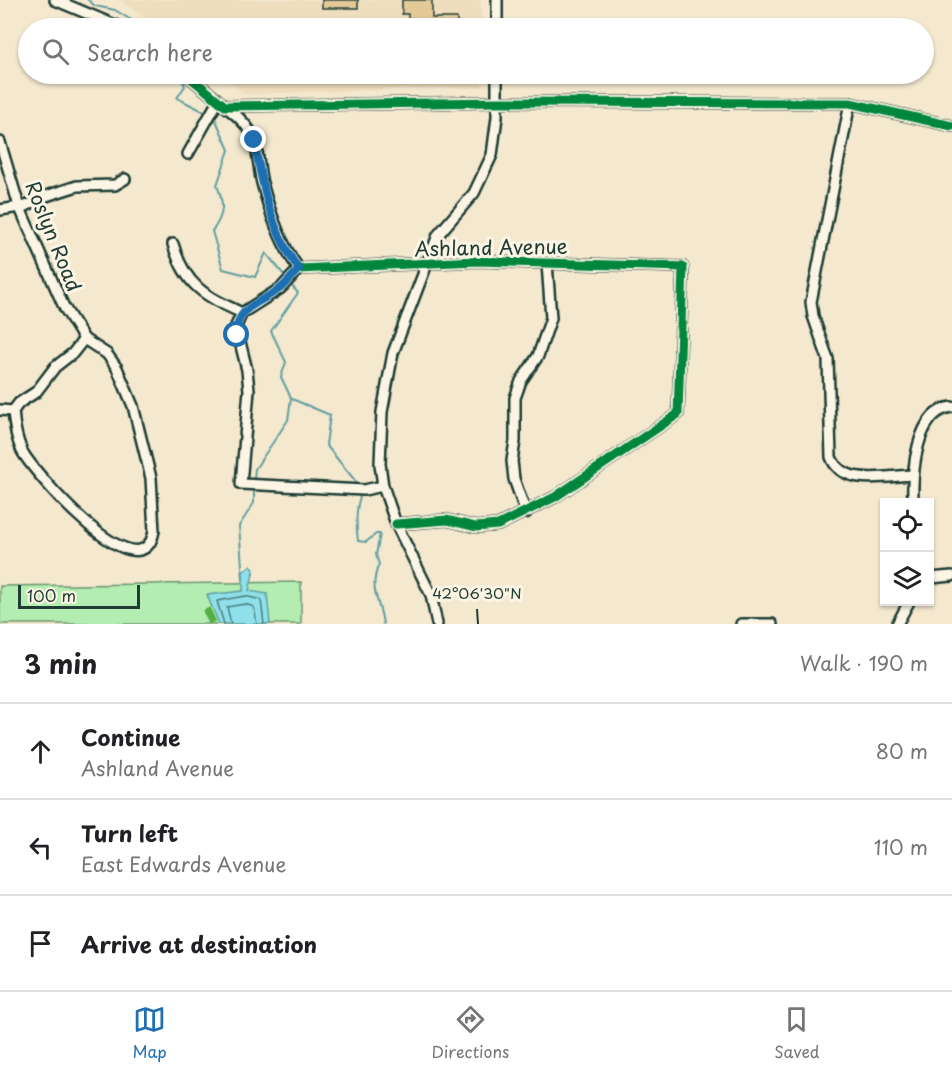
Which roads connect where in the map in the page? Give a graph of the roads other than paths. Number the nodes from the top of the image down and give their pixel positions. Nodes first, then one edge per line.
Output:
1 (55, 0) edge
2 (497, 0) edge
3 (98, 18) edge
4 (497, 18) edge
5 (198, 84) edge
6 (497, 84) edge
7 (498, 102) junction
8 (850, 103) junction
9 (222, 104) junction
10 (952, 126) edge
11 (0, 142) edge
12 (188, 154) dead end
13 (125, 179) dead end
14 (19, 206) junction
15 (0, 210) edge
16 (173, 244) dead end
17 (547, 262) junction
18 (426, 265) junction
19 (299, 269) junction
20 (242, 313) junction
21 (84, 339) junction
22 (952, 407) edge
23 (0, 410) edge
24 (13, 411) junction
25 (912, 475) junction
26 (383, 486) junction
27 (913, 498) edge
28 (526, 513) junction
29 (396, 524) junction
30 (952, 576) edge
31 (934, 578) edge
32 (907, 606) edge
33 (437, 624) edge
34 (741, 624) edge
35 (772, 624) edge
36 (897, 624) edge

1 - 3 street
2 - 4 street
5 - 9 street
6 - 7 street
7 - 8 street
7 - 9 street
7 - 18 street
8 - 10 street
8 - 25 street
9 - 12 street
9 - 19 street
11 - 14 street, Roslyn Road
13 - 14 street
14 - 15 street
14 - 21 street, Roslyn Road
16 - 20 street
17 - 18 street, Ashland Avenue
17 - 28 street
17 - 28 street, Ashland Avenue
18 - 19 street, Ashland Avenue
18 - 26 street
19 - 20 street
20 - 26 street
21 - 24 street
21 - 24 street, Roslyn Road
22 - 25 street
23 - 24 street
25 - 27 street
26 - 29 street
28 - 29 street
29 - 33 street
30 - 31 street
32 - 36 street
34 - 35 street

